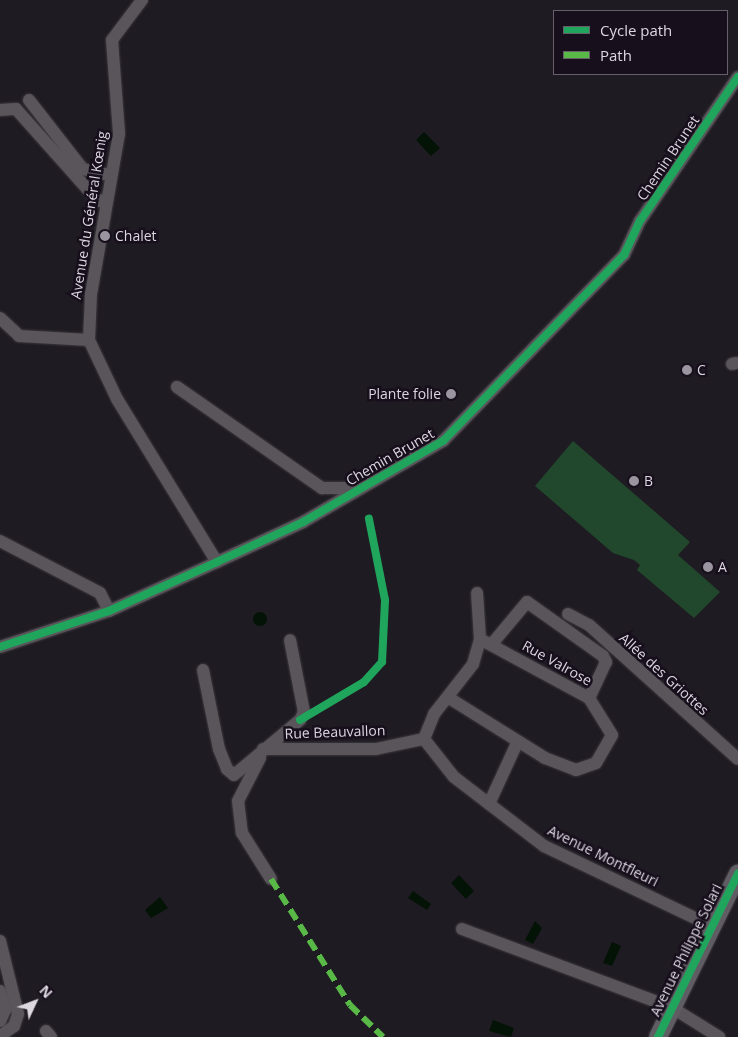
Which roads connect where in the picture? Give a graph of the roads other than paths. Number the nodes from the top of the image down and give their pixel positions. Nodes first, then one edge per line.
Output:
1 (142, 0) edge
2 (738, 77) edge
3 (29, 100) dead end
4 (0, 110) edge
5 (110, 175) junction
6 (106, 200) junction
7 (0, 318) edge
8 (89, 340) junction
9 (176, 387) dead end
10 (359, 488) junction
11 (0, 541) edge
12 (217, 562) junction
13 (477, 593) dead end
14 (110, 611) junction
15 (568, 614) dead end
16 (290, 640) dead end
17 (480, 640) junction
18 (492, 646) junction
19 (0, 647) edge
20 (203, 670) dead end
21 (449, 698) junction
22 (589, 698) junction
23 (424, 739) junction
24 (518, 741) junction
25 (263, 749) junction
26 (738, 759) edge
27 (489, 804) junction
28 (738, 874) edge
29 (271, 879) dead end
30 (712, 926) junction
31 (462, 929) dead end
32 (0, 941) edge
33 (0, 991) edge
34 (671, 1007) junction
35 (0, 1021) edge
36 (0, 1036) edge
37 (658, 1037) edge
38 (719, 1037) edge

1 - 5 street, Avenue du Général Kœnig
2 - 10 street, Chemin Brunet
3 - 5 street
4 - 6 street
5 - 6 street, Avenue du Général Kœnig
6 - 8 street, Avenue du Général Kœnig
7 - 8 street
8 - 12 street, Avenue du Général Kœnig
9 - 10 street
10 - 12 street, Chemin Brunet
11 - 14 street
12 - 14 street, Chemin Brunet
13 - 17 street
14 - 19 street, Chemin Brunet
15 - 26 street, Allée des Griottes
16 - 25 street
17 - 18 street, Rue Valrose
17 - 21 street
18 - 22 street, Rue Valrose
18 - 22 street
20 - 25 street
21 - 23 street
21 - 24 street, Rue Valrose
22 - 24 street, Rue Valrose
23 - 25 street, Rue Beauvallon
23 - 27 street, Avenue Montfleuri
24 - 27 street
25 - 29 street
27 - 30 street, Avenue Montfleuri
28 - 30 main road, Avenue Philippe Solari
30 - 34 main road, Avenue Philippe Solari
31 - 34 street
32 - 36 street
33 - 35 street
34 - 37 main road, Avenue Philippe Solari
34 - 38 street

